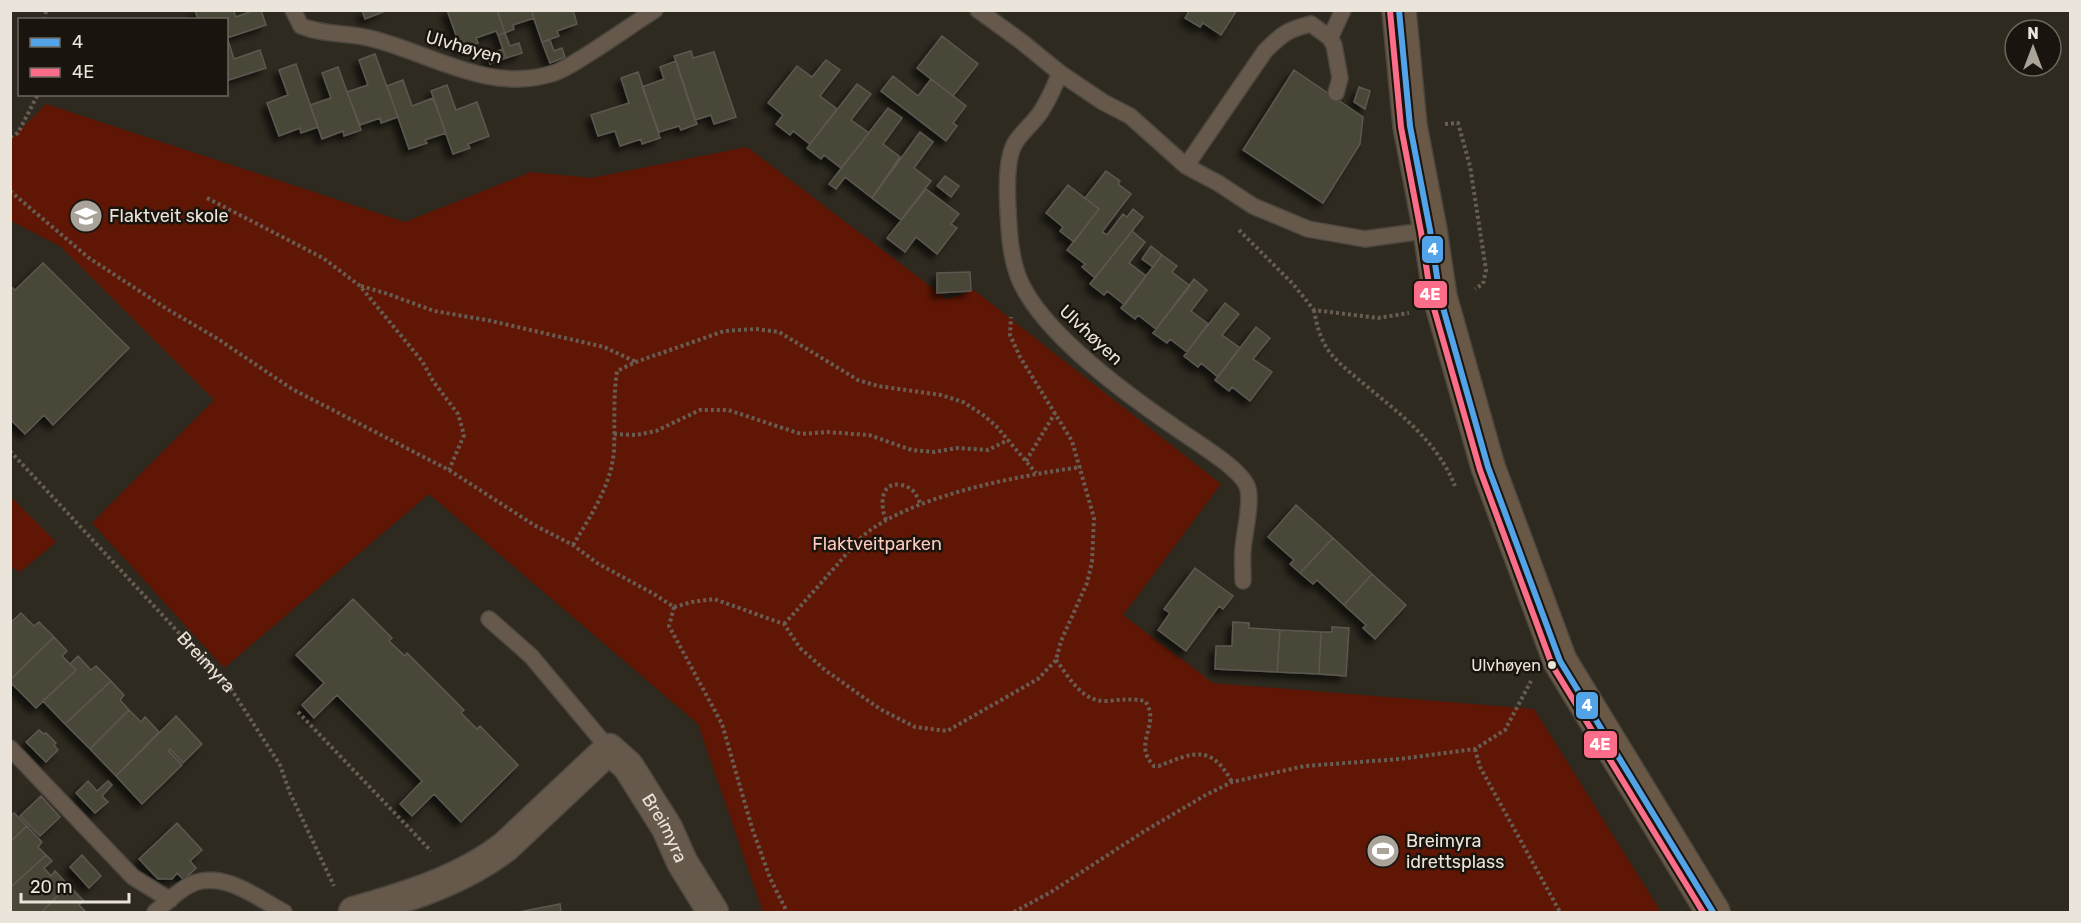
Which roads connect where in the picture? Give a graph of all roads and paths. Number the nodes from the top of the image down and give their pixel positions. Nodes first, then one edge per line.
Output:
1 (293, 10) edge
2 (655, 10) edge
3 (978, 10) edge
4 (1343, 10) edge
5 (1399, 10) edge
6 (1330, 38) junction
7 (1060, 73) junction
8 (1336, 93) dead end
9 (37, 96) edge
10 (1410, 126) junction
11 (10, 137) edge
12 (1186, 166) junction
13 (10, 191) edge
14 (207, 198) dead end
15 (1234, 225) dead end
16 (1430, 230) junction
17 (1019, 279) junction
18 (360, 286) junction
19 (1469, 293) dead end
20 (1418, 311) dead end
21 (636, 362) junction
22 (1055, 413) junction
23 (614, 434) junction
24 (1008, 440) junction
25 (10, 451) edge
26 (1026, 461) junction
27 (1081, 467) junction
28 (449, 470) junction
29 (1036, 473) junction
30 (921, 505) junction
31 (886, 520) junction
32 (573, 545) junction
33 (1243, 581) dead end
34 (674, 607) junction
35 (489, 619) dead end
36 (784, 624) junction
37 (1056, 660) junction
38 (1534, 677) dead end
39 (298, 712) dead end
40 (10, 748) edge
41 (609, 749) junction
42 (1475, 749) junction
43 (1232, 782) junction
44 (460, 874) junction
45 (336, 889) dead end
46 (170, 900) junction
47 (155, 912) edge
48 (284, 912) edge
49 (354, 912) edge
50 (713, 912) edge
51 (787, 912) edge
52 (1014, 912) edge
53 (1560, 912) edge
54 (1713, 912) edge

1 - 2 lane, Ulvhøyen
3 - 7 lane
4 - 6 lane
5 - 10 main road
6 - 8 lane
6 - 12 lane
7 - 12 lane
7 - 17 lane, Ulvhøyen
9 - 11 path
10 - 16 main road
10 - 19 path
12 - 16 lane
13 - 28 path
14 - 18 path
15 - 20 path
16 - 54 main road
17 - 22 path
17 - 33 lane, Ulvhøyen
18 - 21 path
18 - 28 path
21 - 23 path
21 - 24 path
22 - 26 path
22 - 27 path
23 - 24 path
23 - 32 path
24 - 26 path
25 - 45 path, Breimyra
26 - 29 path
27 - 29 path
27 - 37 path
28 - 32 path
29 - 30 path
30 - 31 path
30 - 31 path
31 - 36 path
32 - 34 path
34 - 36 path
34 - 51 path
35 - 41 lane, Breimyra
36 - 37 path
37 - 43 path
38 - 42 path
39 - 44 path
40 - 46 lane
41 - 44 street
41 - 50 street, Breimyra
42 - 43 path
42 - 53 path
43 - 52 path
44 - 49 street
46 - 47 lane
46 - 48 lane

